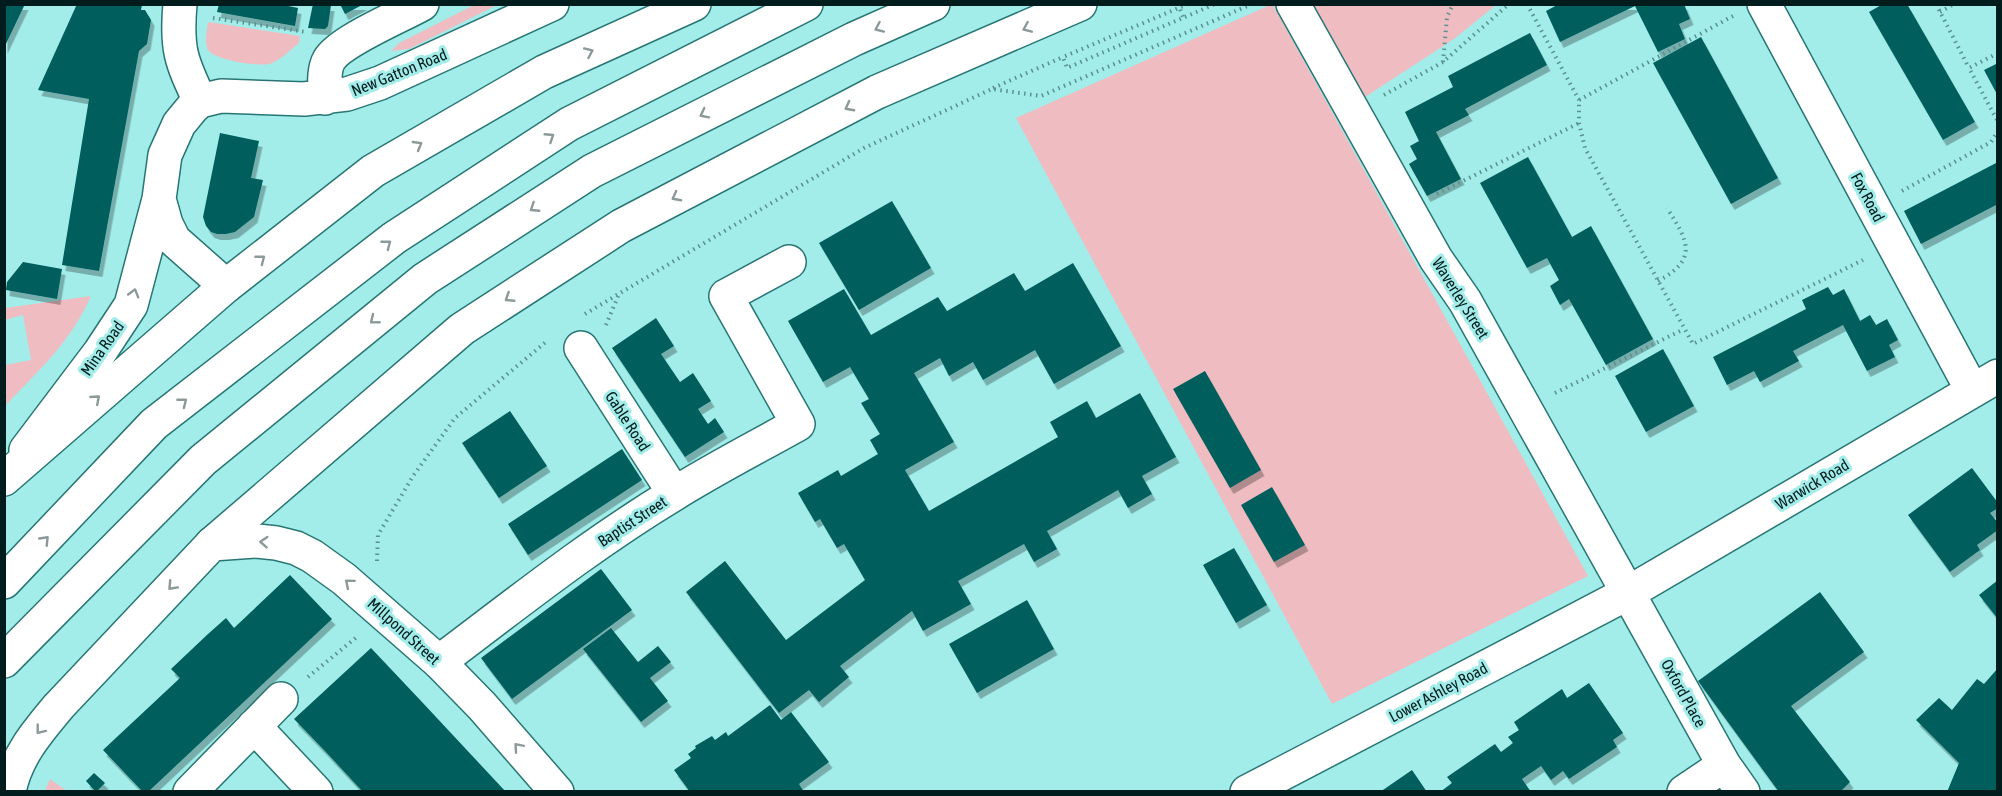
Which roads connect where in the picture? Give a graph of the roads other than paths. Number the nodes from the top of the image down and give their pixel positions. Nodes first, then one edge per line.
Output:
1 (422, 4) edge
2 (552, 4) edge
3 (694, 4) edge
4 (806, 4) edge
5 (933, 4) edge
6 (1080, 4) edge
7 (1293, 4) edge
8 (1764, 4) edge
9 (192, 10) edge
10 (325, 98) junction
11 (200, 100) junction
12 (159, 199) junction
13 (789, 262) dead end
14 (226, 286) junction
15 (581, 349) road end
16 (1985, 383) edge
17 (4, 478) edge
18 (674, 493) junction
19 (212, 544) junction
20 (4, 582) edge
21 (1628, 593) junction
22 (4, 661) edge
23 (440, 662) junction
24 (281, 699) road end
25 (254, 726) junction
26 (1724, 765) junction
27 (9, 792) edge
28 (190, 792) edge
29 (315, 792) edge
30 (557, 792) edge
31 (1247, 792) edge
32 (1684, 792) edge
33 (1743, 792) edge

1 - 10 main road
2 - 10 main road, New Gatton Road
14 -> 3 main road
20 -> 4 main road
5 -> 22 main road
6 -> 19 main road
7 - 21 main road, Waverley Street
8 - 16 main road, Fox Road
9 - 11 main road
10 - 11 main road, New Gatton Road
11 - 12 main road, Mina Road
12 - 14 main road, Mina Road
17 -> 12 main road, Mina Road
13 - 18 main road, Baptist Street
17 -> 14 main road
15 - 18 main road, Gable Road
16 - 21 main road, Warwick Road
18 - 23 main road, Baptist Street
23 -> 19 main road, Millpond Street
19 -> 27 main road
21 - 26 main road, Oxford Place
21 - 31 main road, Lower Ashley Road
30 -> 23 main road, Millpond Street
24 - 25 main road
25 - 28 main road
25 - 29 main road
26 - 32 main road
26 - 33 main road, Oxford Place

